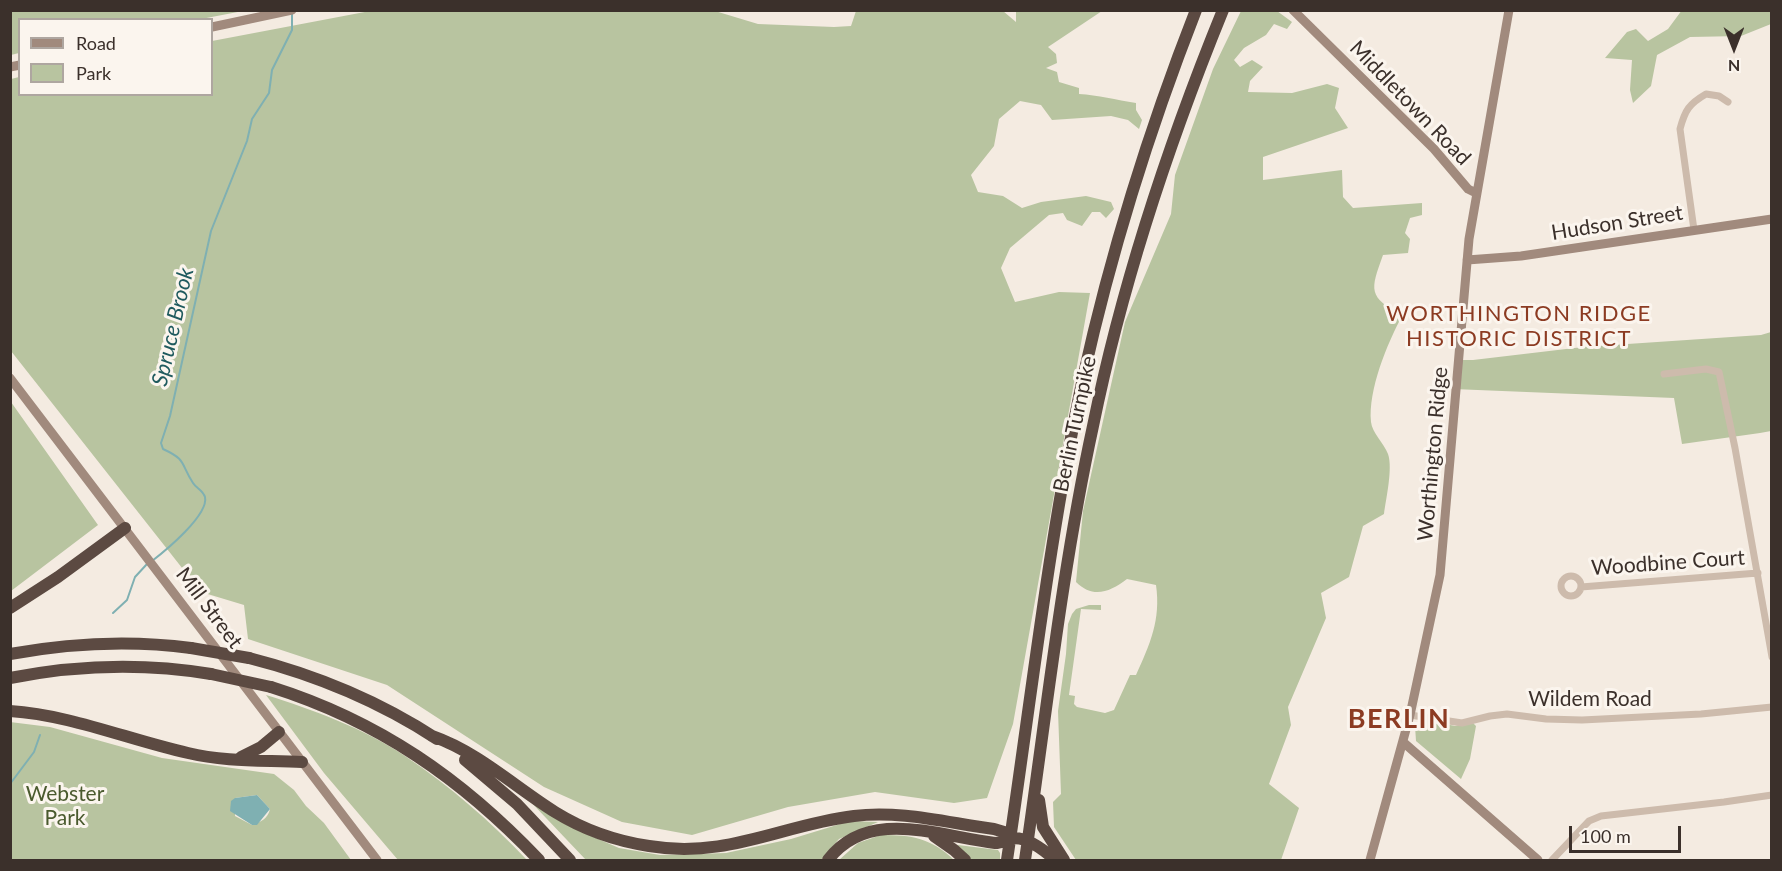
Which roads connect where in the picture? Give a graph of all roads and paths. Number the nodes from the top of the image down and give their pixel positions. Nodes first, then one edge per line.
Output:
1 (292, 10) edge
2 (1196, 10) edge
3 (1223, 10) edge
4 (1293, 10) edge
5 (1509, 10) edge
6 (213, 27) edge
7 (1728, 102) dead end
8 (1476, 193) junction
9 (1772, 219) edge
10 (1694, 230) junction
11 (1467, 260) junction
12 (1664, 374) dead end
13 (10, 378) edge
14 (125, 528) junction
15 (1758, 573) junction
16 (1581, 587) dead end
17 (10, 608) edge
18 (10, 654) edge
19 (1772, 657) edge
20 (10, 678) edge
21 (1772, 707) edge
22 (10, 711) edge
23 (1410, 715) junction
24 (279, 732) junction
25 (432, 736) junction
26 (1402, 742) junction
27 (234, 759) junction
28 (302, 762) junction
29 (1037, 778) junction
30 (1772, 795) edge
31 (925, 832) junction
32 (1010, 839) junction
33 (1027, 842) junction
34 (377, 861) edge
35 (539, 861) edge
36 (570, 861) edge
37 (828, 861) edge
38 (965, 861) edge
39 (1007, 861) edge
40 (1025, 861) edge
41 (1055, 861) edge
42 (1064, 861) edge
43 (1370, 861) edge
44 (1538, 861) edge
45 (1552, 861) edge

1 - 6 main road
2 - 32 highway, Berlin Turnpike
3 - 29 highway, Berlin Turnpike
4 - 8 main road, Middletown Road
5 - 8 main road, Worthington Ridge
7 - 10 street
8 - 11 main road, Worthington Ridge
9 - 10 main road, Hudson Street
10 - 11 main road, Hudson Street
11 - 23 main road, Worthington Ridge
12 - 15 street
13 - 14 main road, Mill Street
14 - 17 highway
14 - 24 main road, Mill Street
15 - 16 street, Woodbine Court
15 - 19 street
18 - 25 highway, bridge
20 - 35 highway, bridge
21 - 23 street, Wildem Road
22 - 27 highway
23 - 26 main road, Worthington Ridge
24 - 27 highway
24 - 28 main road, Mill Street
25 - 32 highway
25 - 36 highway
26 - 43 main road, Worthington Ridge
26 - 44 main road
27 - 28 highway
28 - 34 main road, Mill Street
29 - 33 highway, Berlin Turnpike
29 - 42 highway
30 - 45 street
31 - 32 highway
31 - 37 highway
31 - 38 highway
32 - 33 highway
32 - 39 highway, Berlin Turnpike
33 - 40 highway, Berlin Turnpike
33 - 41 highway

